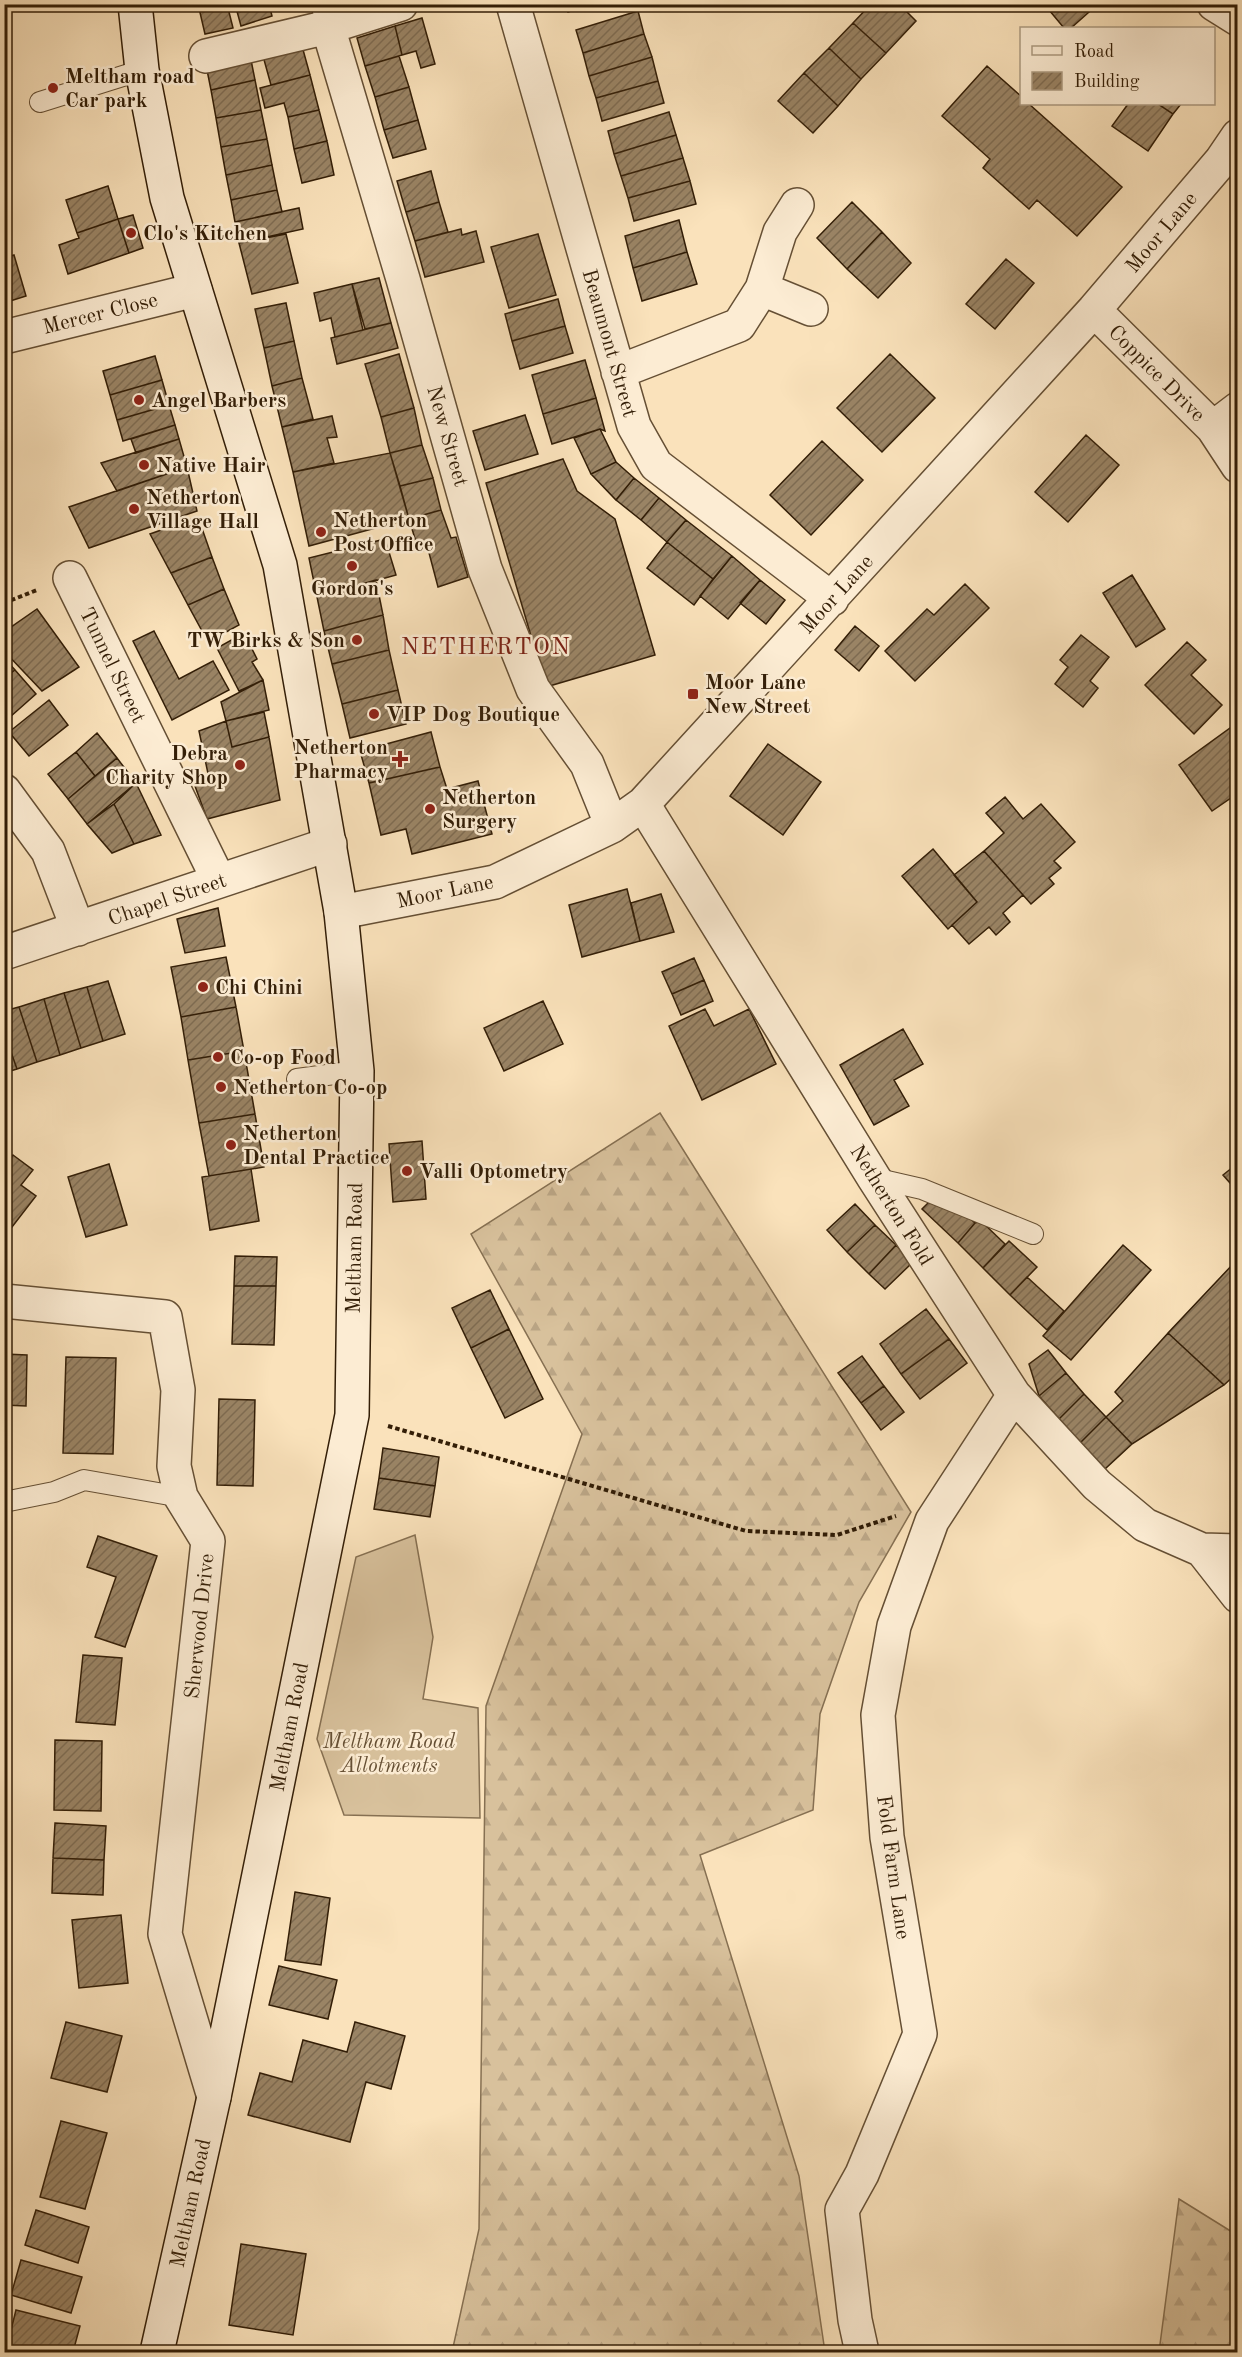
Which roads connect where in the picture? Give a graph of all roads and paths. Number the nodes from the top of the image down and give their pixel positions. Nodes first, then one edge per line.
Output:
1 (135, 4) edge
2 (400, 4) edge
3 (513, 4) edge
4 (1214, 4) edge
5 (324, 16) edge
6 (1238, 19) edge
7 (206, 56) dead end
8 (142, 70) junction
9 (40, 102) dead end
10 (1238, 136) edge
11 (797, 205) dead end
12 (762, 289) junction
13 (195, 290) junction
14 (811, 309) dead end
15 (1094, 310) junction
16 (4, 337) edge
17 (618, 372) junction
18 (1225, 418) edge
19 (1238, 466) edge
20 (70, 578) dead end
21 (832, 599) junction
22 (4, 791) edge
23 (643, 804) junction
24 (612, 826) junction
25 (330, 844) junction
26 (219, 881) junction
27 (341, 912) junction
28 (78, 929) junction
29 (4, 952) edge
30 (357, 1071) junction
31 (297, 1079) dead end
32 (874, 1178) junction
33 (1033, 1234) dead end
34 (4, 1301) edge
35 (1014, 1395) junction
36 (419, 1435) dead end
37 (181, 1497) junction
38 (4, 1502) edge
39 (932, 1521) junction
40 (1202, 1550) junction
41 (1238, 1551) edge
42 (1238, 1596) edge
43 (214, 2097) junction
44 (158, 2352) edge
45 (862, 2352) edge

1 - 8 street, Meltham Road
2 - 5 street
3 - 17 street, Beaumont Street
4 - 6 street
5 - 7 street
5 - 24 street, New Street
8 - 9 lane
8 - 13 street, Meltham Road
10 - 15 street, Moor Lane
11 - 12 street
12 - 14 street
12 - 17 street
13 - 16 street, Mercer Close
13 - 25 street, Meltham Road
15 - 18 street, Coppice Drive
15 - 21 street, Moor Lane
17 - 21 street, Beaumont Street
18 - 19 street, Coppice Drive
20 - 26 street, Tunnel Street
21 - 23 street, Moor Lane
22 - 28 street
23 - 24 street, Moor Lane
23 - 32 street, Netherton Fold
24 - 27 street, Moor Lane
25 - 26 street, Chapel Street
25 - 27 street, Meltham Road
26 - 28 street, Chapel Street
27 - 30 street, Meltham Road
28 - 29 street, Chapel Street
30 - 31 lane
30 - 43 street, Meltham Road
32 - 33 lane
32 - 35 street, Netherton Fold
34 - 37 street, Sherwood Drive
35 - 39 street, Fold Farm Lane
35 - 40 street, Netherton Fold
36 - 39 path
37 - 38 lane
37 - 43 street, Sherwood Drive
39 - 45 street, Fold Farm Lane
40 - 41 street
40 - 42 street
43 - 44 street, Meltham Road

